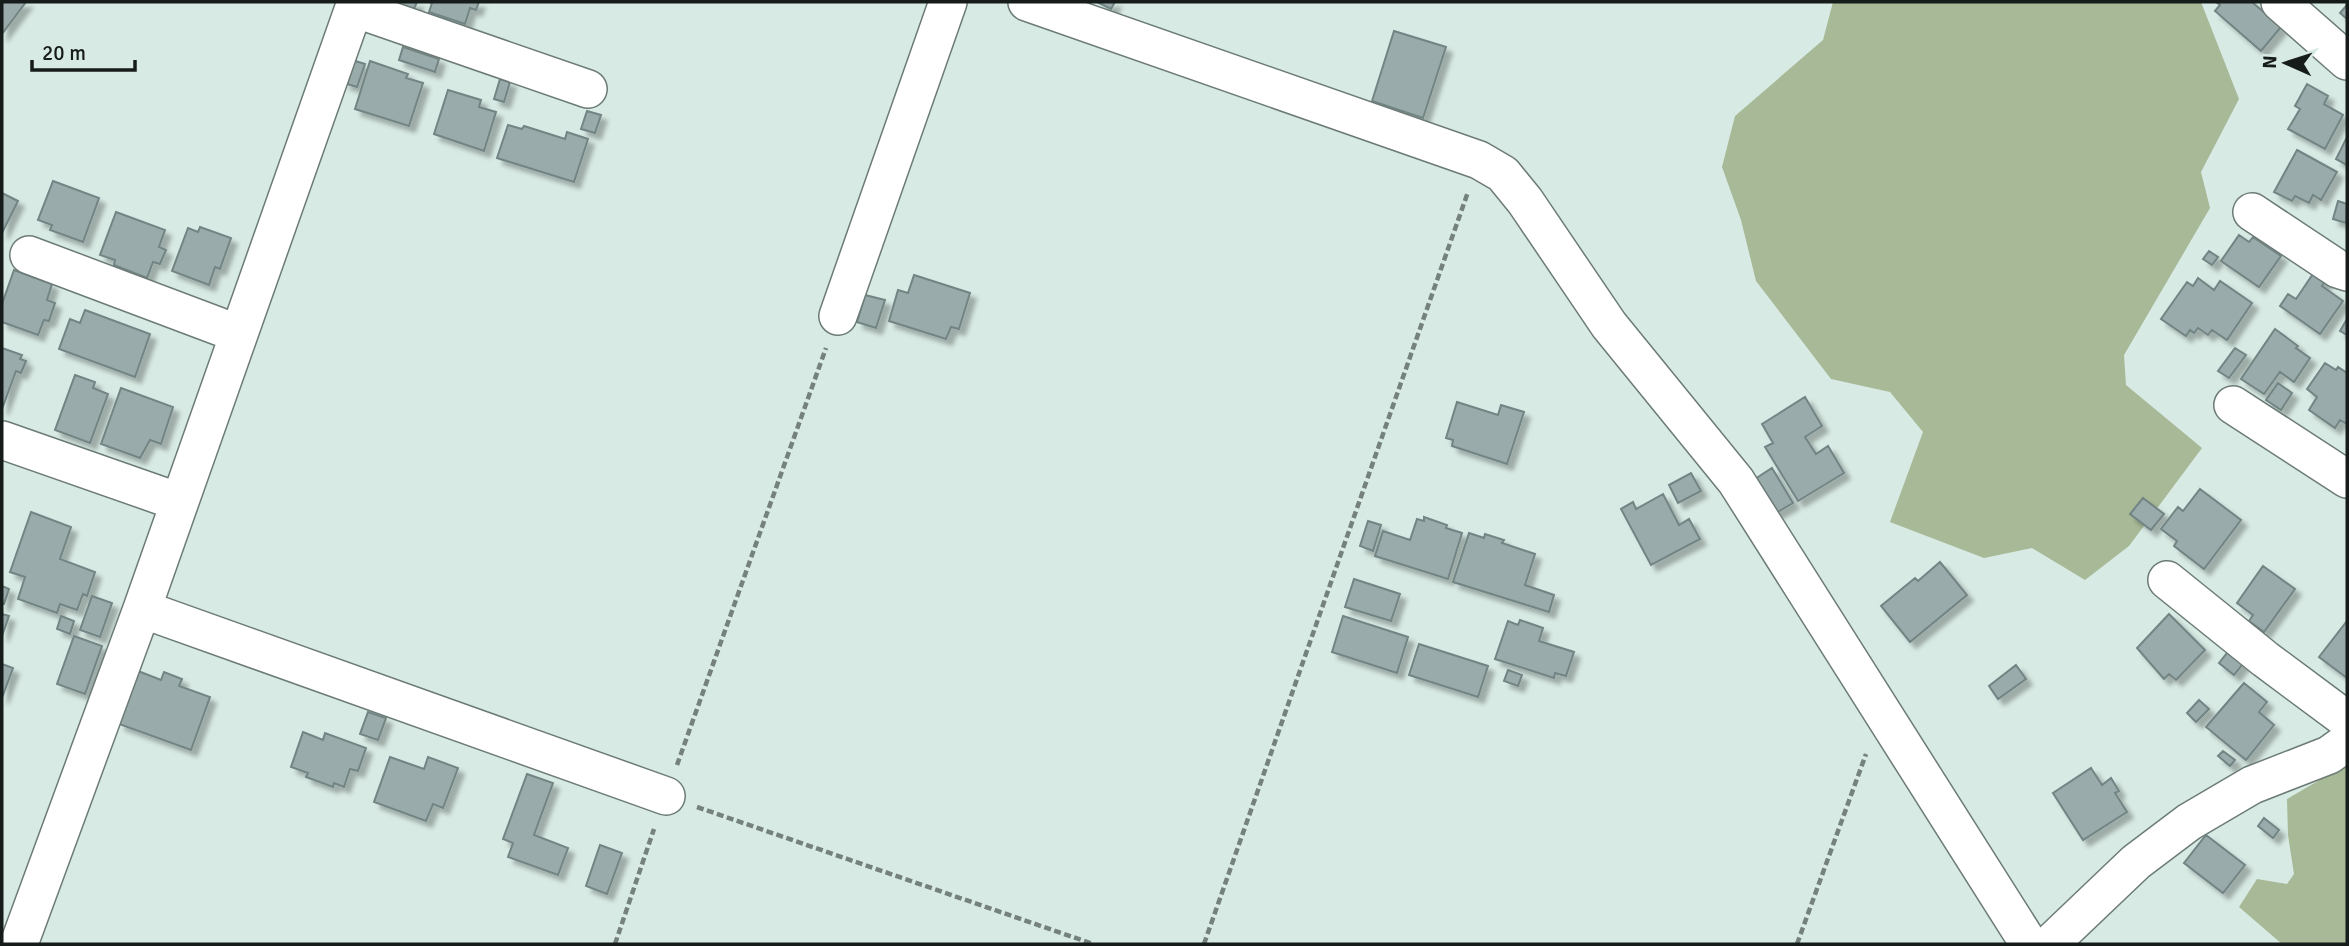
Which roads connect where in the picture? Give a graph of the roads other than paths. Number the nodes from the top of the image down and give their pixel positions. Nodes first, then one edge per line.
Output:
1 (948, 2) edge
2 (1027, 2) edge
3 (2280, 2) edge
4 (355, 5) edge
5 (2347, 61) edge
6 (588, 89) dead end
7 (2252, 212) dead end
8 (29, 255) dead end
9 (2347, 272) edge
10 (838, 316) road end
11 (239, 334) junction
12 (2233, 405) dead end
13 (2, 440) edge
14 (2347, 479) edge
15 (179, 502) junction
16 (2167, 580) dead end
17 (142, 609) junction
18 (2347, 720) edge
19 (2347, 742) edge
20 (666, 796) road end
21 (19, 944) edge
22 (2029, 944) edge
23 (2050, 944) edge

1 - 10 street
2 - 22 street
3 - 5 street
4 - 6 street
4 - 11 street
7 - 9 street
8 - 11 street
11 - 15 street
12 - 14 street
13 - 15 street
15 - 17 street
16 - 18 street
17 - 20 street
17 - 21 street
19 - 23 street

